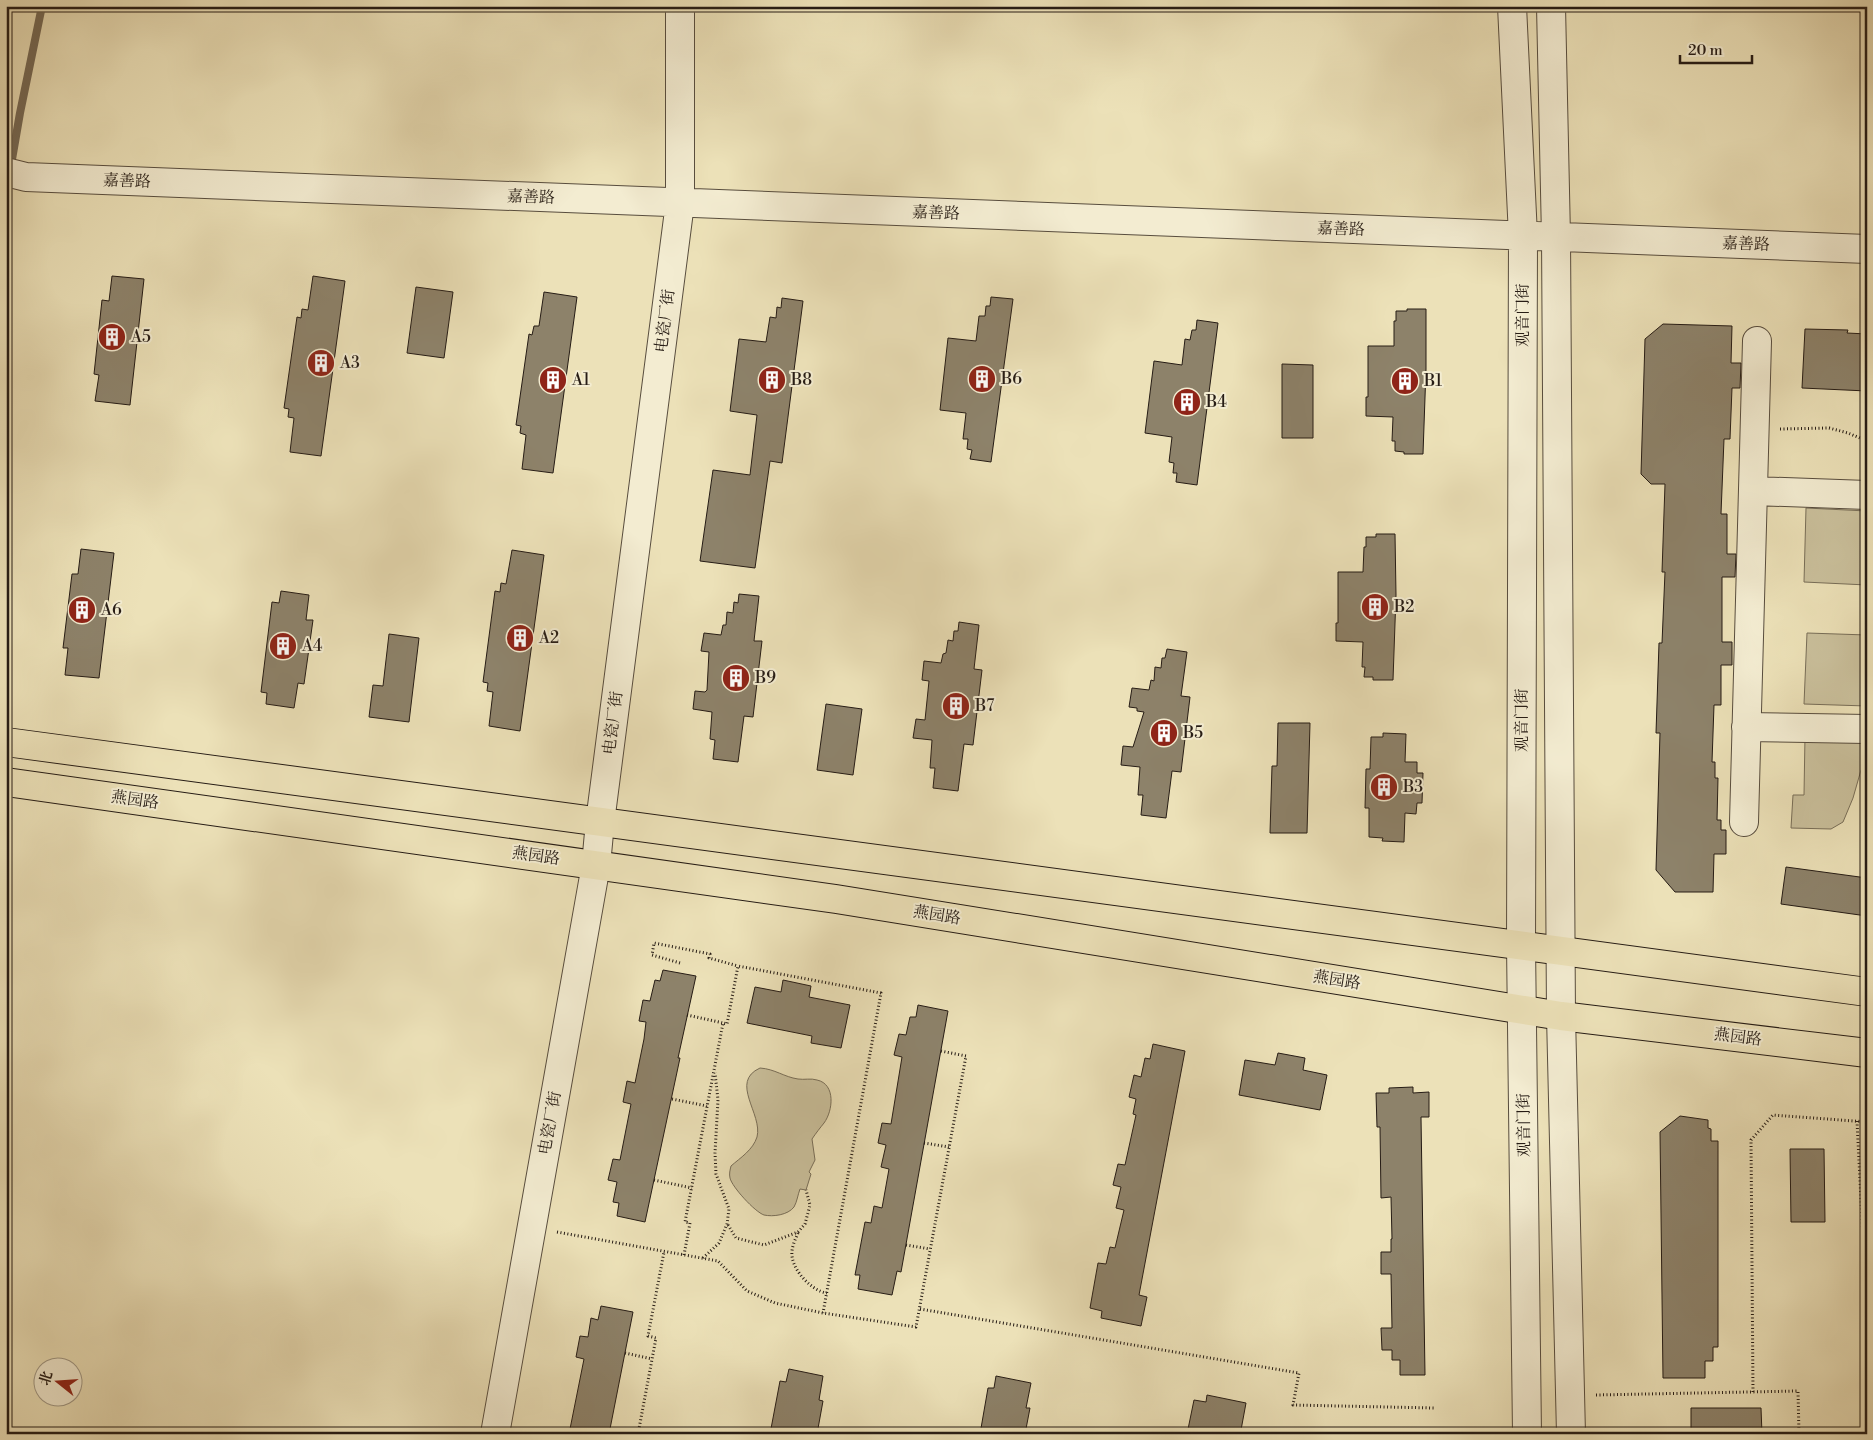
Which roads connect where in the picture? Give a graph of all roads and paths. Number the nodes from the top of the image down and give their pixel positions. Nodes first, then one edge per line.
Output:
1 (680, 6) edge
2 (1512, 6) edge
3 (1551, 6) edge
4 (16, 175) edge
5 (680, 203) junction
6 (1523, 236) junction
7 (1556, 237) junction
8 (1867, 249) edge
9 (1757, 341) dead end
10 (1756, 428) junction
11 (1867, 441) edge
12 (1754, 491) junction
13 (1867, 495) edge
14 (1746, 727) junction
15 (1867, 729) edge
16 (6, 742) edge
17 (6, 782) edge
18 (600, 822) junction
19 (1744, 822) dead end
20 (596, 865) junction
21 (1521, 945) junction
22 (1561, 950) junction
23 (680, 963) dead end
24 (738, 966) junction
25 (1867, 992) edge
26 (1522, 1010) junction
27 (687, 1015) dead end
28 (1561, 1016) junction
29 (723, 1023) junction
30 (941, 1051) dead end
31 (1867, 1053) edge
32 (714, 1068) junction
33 (672, 1099) dead end
34 (707, 1106) junction
35 (1857, 1121) junction
36 (1867, 1122) edge
37 (924, 1143) dead end
38 (949, 1147) junction
39 (654, 1180) dead end
40 (692, 1188) junction
41 (806, 1190) dead end
42 (727, 1224) junction
43 (531, 1228) junction
44 (798, 1232) junction
45 (906, 1245) dead end
46 (930, 1249) junction
47 (664, 1252) junction
48 (684, 1255) junction
49 (703, 1258) junction
50 (827, 1293) junction
51 (920, 1309) junction
52 (823, 1313) junction
53 (1867, 1318) edge
54 (625, 1353) dead end
55 (652, 1359) junction
56 (1753, 1392) junction
57 (1570, 1396) junction
58 (1434, 1408) dead end
59 (495, 1434) edge
60 (638, 1434) edge
61 (1527, 1434) edge
62 (1571, 1434) edge
63 (1799, 1434) edge

1 - 5 street, 电瓷厂街
2 - 6 street, 观音门街
3 - 7 street, 观音门街
4 - 5 street, 嘉善路
5 - 6 street, 嘉善路
5 - 18 street, 电瓷厂街
6 - 7 street, 嘉善路
6 - 21 street, 观音门街
7 - 8 street, 嘉善路
7 - 22 street, 观音门街
9 - 10 street
10 - 11 path
10 - 12 street
12 - 13 street
12 - 14 street
14 - 15 street
14 - 19 street
16 - 18 main road
17 - 20 main road, 燕园路
18 - 20 street, 电瓷厂街
18 - 21 main road
20 - 26 main road, 燕园路
20 - 43 street, 电瓷厂街
21 - 22 main road
21 - 26 street, 观音门街
22 - 25 main road
22 - 28 street, 观音门街
23 - 24 path
24 - 29 path
24 - 50 path
26 - 28 main road, 燕园路
26 - 61 street, 观音门街
27 - 29 path
28 - 31 main road, 燕园路
28 - 57 street, 观音门街
29 - 32 path
30 - 38 path
32 - 34 path
32 - 42 path
33 - 34 path
34 - 40 path
35 - 36 path
35 - 53 path
35 - 56 path
37 - 38 path
38 - 46 path
39 - 40 path
40 - 48 path
41 - 44 path
42 - 44 path
42 - 49 path
43 - 47 path
43 - 59 street, 电瓷厂街
44 - 50 path
45 - 46 path
46 - 51 path
47 - 48 path
47 - 55 path
48 - 49 path
49 - 52 path
50 - 52 path
51 - 52 path
51 - 58 path
54 - 55 path
55 - 60 path
56 - 57 path
56 - 63 path
57 - 62 street, 观音门街

